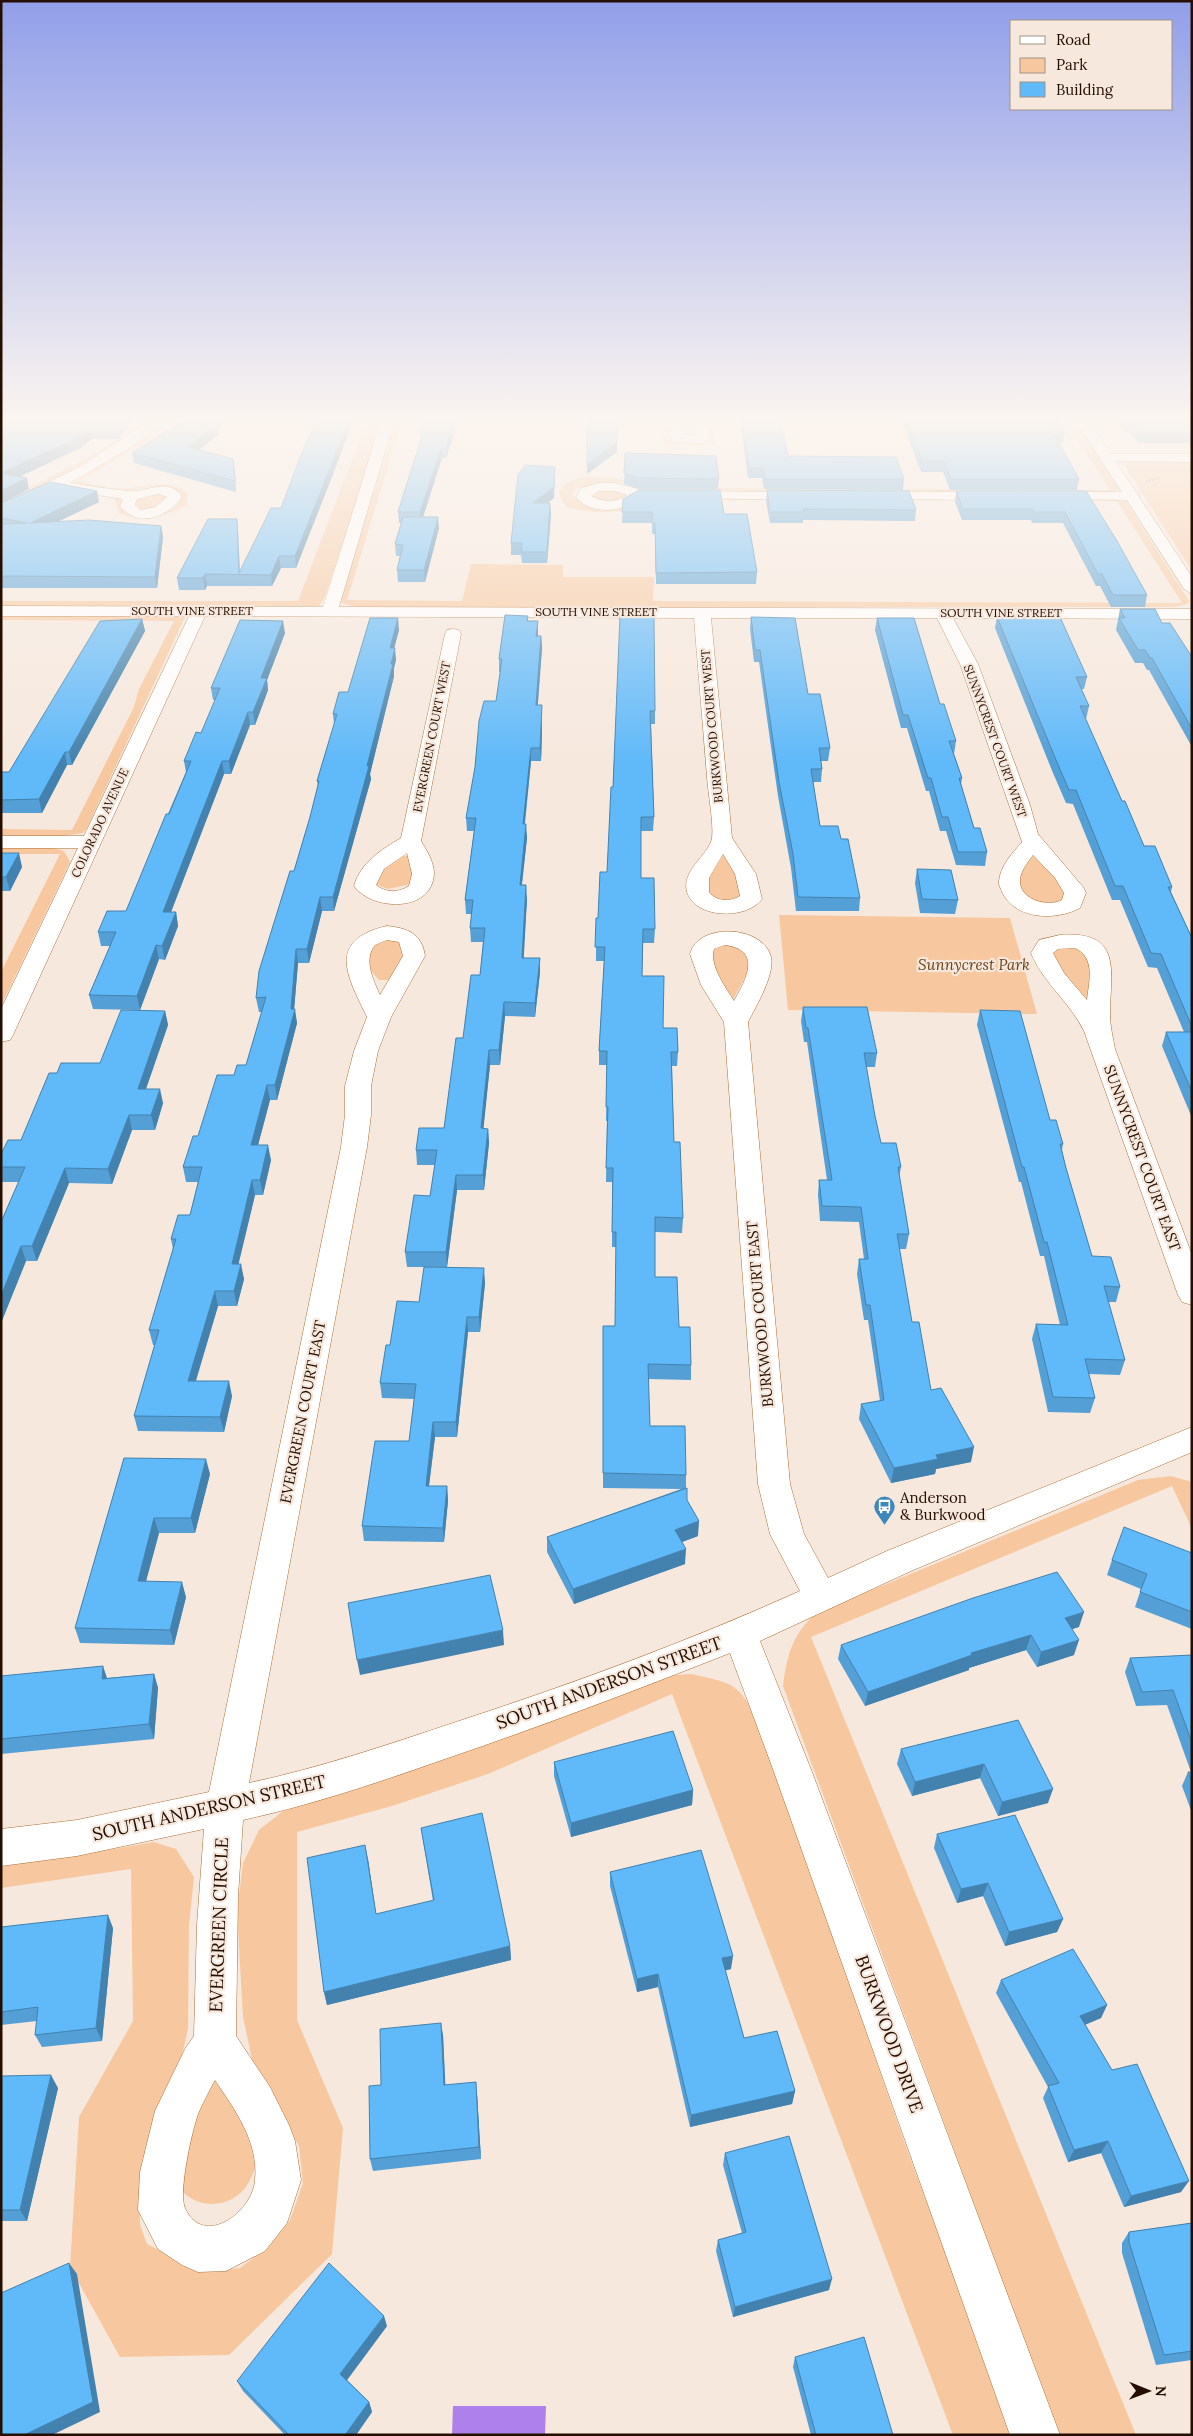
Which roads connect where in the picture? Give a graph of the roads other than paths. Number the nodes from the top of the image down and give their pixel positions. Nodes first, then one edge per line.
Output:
1 (352, 535) edge
2 (1158, 535) edge
3 (1192, 589) edge
4 (1, 611) edge
5 (330, 611) junction
6 (199, 612) junction
7 (455, 612) junction
8 (702, 612) junction
9 (942, 613) junction
10 (1192, 614) edge
11 (722, 839) dead end
12 (411, 841) dead end
13 (1, 842) edge
14 (92, 842) junction
15 (1033, 843) dead end
16 (379, 1017) dead end
17 (736, 1022) dead end
18 (1, 1035) edge
19 (1103, 1049) dead end
20 (1192, 1295) edge
21 (1192, 1439) edge
22 (821, 1596) junction
23 (740, 1634) junction
24 (225, 1808) junction
25 (1, 1848) edge
26 (215, 2042) dead end
27 (1035, 2435) edge

1 - 5 street
2 - 3 street
4 - 6 street, SOUTH VINE STREET
5 - 6 street, SOUTH VINE STREET
5 - 7 street, SOUTH VINE STREET
6 - 14 street, COLORADO AVENUE
7 - 8 street, SOUTH VINE STREET
7 - 12 street, EVERGREEN COURT WEST
8 - 9 street, SOUTH VINE STREET
8 - 11 street, BURKWOOD COURT WEST
9 - 10 street, SOUTH VINE STREET
9 - 15 street, SUNNYCREST COURT WEST
13 - 14 street
14 - 18 street, COLORADO AVENUE
16 - 24 street, EVERGREEN COURT EAST
17 - 22 street, BURKWOOD COURT EAST
19 - 20 street, SUNNYCREST COURT EAST
21 - 22 street, SOUTH ANDERSON STREET
22 - 23 street, SOUTH ANDERSON STREET
23 - 24 street, SOUTH ANDERSON STREET
23 - 27 street, BURKWOOD DRIVE
24 - 25 street, SOUTH ANDERSON STREET
24 - 26 street, EVERGREEN CIRCLE

